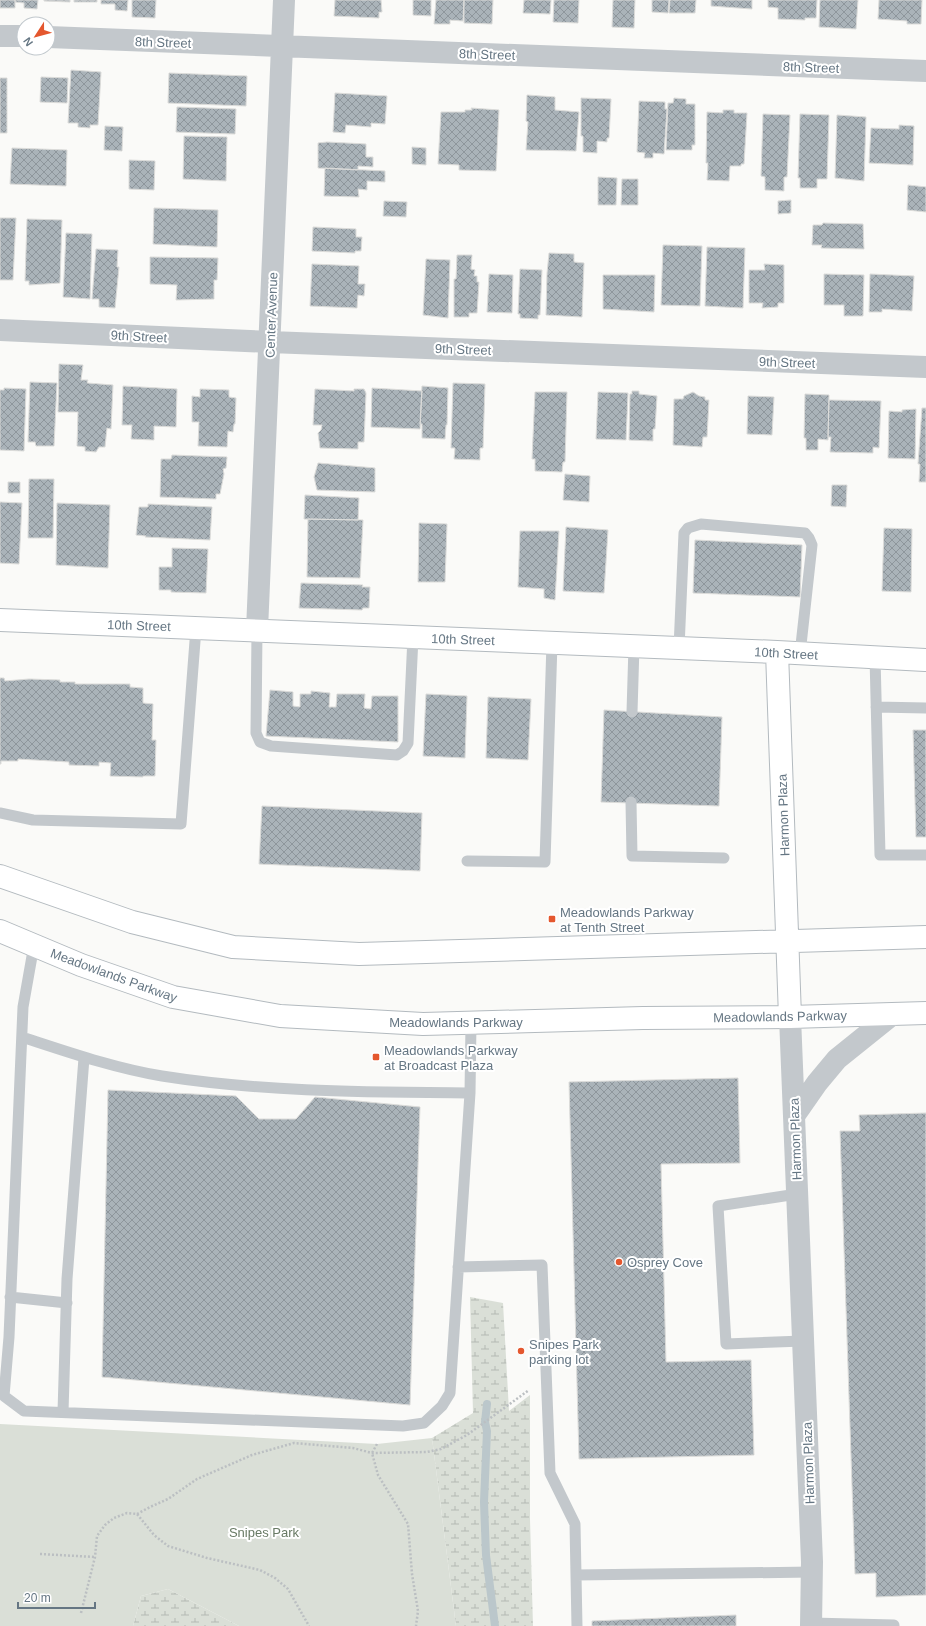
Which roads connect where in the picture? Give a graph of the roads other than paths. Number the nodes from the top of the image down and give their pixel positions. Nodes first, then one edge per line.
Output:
1 (284, 0) edge
2 (0, 36) edge
3 (16, 36) edge
4 (56, 37) edge
5 (281, 46) junction
6 (926, 71) edge
7 (0, 330) edge
8 (270, 342) junction
9 (926, 367) edge
10 (0, 620) edge
11 (196, 628) junction
12 (257, 630) junction
13 (413, 637) junction
14 (552, 642) junction
15 (634, 646) junction
16 (679, 648) junction
17 (777, 652) junction
18 (800, 654) junction
19 (875, 657) junction
20 (926, 660) edge
21 (876, 707) junction
22 (926, 708) edge
23 (632, 712) dead end
24 (631, 802) dead end
25 (0, 813) edge
26 (926, 855) edge
27 (724, 858) dead end
28 (467, 860) dead end
29 (0, 876) edge
30 (0, 932) edge
31 (926, 937) edge
32 (788, 941) junction
33 (34, 945) junction
34 (926, 1013) edge
35 (893, 1014) junction
36 (790, 1017) junction
37 (470, 1023) junction
38 (22, 1037) junction
39 (84, 1058) junction
40 (470, 1092) junction
41 (794, 1116) junction
42 (797, 1194) junction
43 (458, 1267) junction
44 (10, 1297) junction
45 (66, 1303) junction
46 (803, 1341) junction
47 (63, 1412) junction
48 (812, 1572) junction
49 (576, 1575) junction
50 (811, 1624) edge
51 (577, 1626) edge
52 (894, 1626) edge

1 - 5 street, Center Avenue
2 - 3 street
4 - 5 street, 8th Street
5 - 6 street, 8th Street
5 - 8 street, Center Avenue
7 - 8 street, 9th Street
8 - 9 street, 9th Street
8 - 12 street, Center Avenue
10 - 11 main road, 10th Street
11 - 12 main road, 10th Street
11 - 25 lane
12 - 13 main road, 10th Street
12 - 13 lane
13 - 14 main road, 10th Street
14 - 15 main road, 10th Street
14 - 28 lane
15 - 16 main road, 10th Street
15 - 23 lane
16 - 17 main road, 10th Street
16 - 18 lane
17 - 18 main road, 10th Street
17 - 32 main road, Harmon Plaza
18 - 19 main road, 10th Street
19 - 20 main road, 10th Street
19 - 21 lane
21 - 22 lane
21 - 26 lane
24 - 27 lane
29 - 32 main road
30 - 33 main road, Meadowlands Parkway
31 - 32 main road
32 - 36 main road, Harmon Plaza
33 - 37 main road, Meadowlands Parkway
33 - 38 lane
34 - 35 main road, Meadowlands Parkway
35 - 36 main road, Meadowlands Parkway
35 - 41 street
36 - 37 main road, Meadowlands Parkway
36 - 41 street, Harmon Plaza
37 - 40 lane
38 - 39 lane
38 - 44 lane
39 - 40 lane
39 - 45 lane
40 - 43 lane
41 - 42 street, Harmon Plaza
42 - 46 street, Harmon Plaza
42 - 46 lane
43 - 47 lane
43 - 49 lane
44 - 45 lane
44 - 47 lane
45 - 47 lane
46 - 48 street, Harmon Plaza
48 - 49 lane
48 - 50 street, Harmon Plaza
49 - 51 lane
50 - 52 lane

